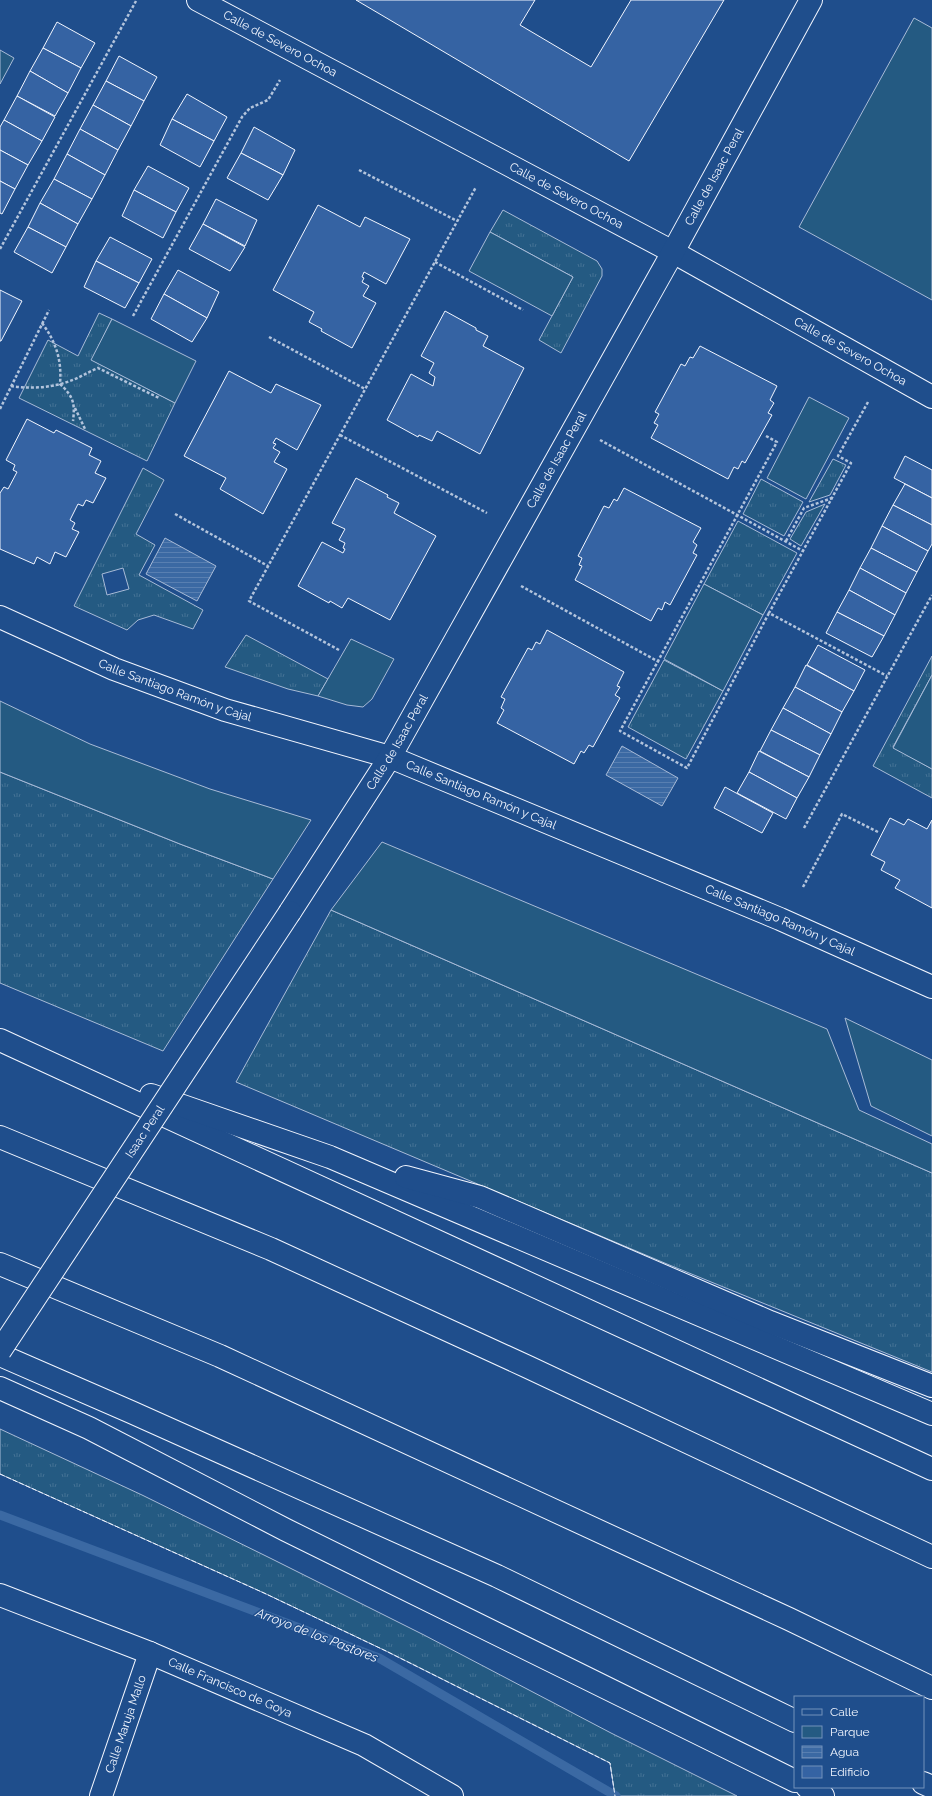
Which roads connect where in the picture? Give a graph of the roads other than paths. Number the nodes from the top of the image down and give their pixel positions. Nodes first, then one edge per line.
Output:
1 (198, 0) edge
2 (811, 0) edge
3 (673, 252) junction
4 (932, 397) edge
5 (0, 617) edge
6 (390, 757) junction
7 (290, 912) joint
8 (932, 987) edge
9 (0, 1040) edge
10 (29, 1052) junction
11 (0, 1137) edge
12 (330, 1157) junction
13 (0, 1264) edge
14 (0, 1351) edge
15 (0, 1355) edge
16 (932, 1386) edge
17 (0, 1388) edge
18 (932, 1414) edge
19 (932, 1469) edge
20 (932, 1558) edge
21 (0, 1596) edge
22 (150, 1653) junction
23 (932, 1688) edge
24 (794, 1721) edge
25 (794, 1781) edge
26 (419, 1788) edge
27 (809, 1788) edge
28 (101, 1796) edge
29 (452, 1796) edge
30 (823, 1796) edge

1 - 3 main road, Calle de Severo Ochoa
2 - 3 main road, Calle de Isaac Peral
3 - 4 main road, Calle de Severo Ochoa
3 - 6 main road, Calle de Isaac Peral
5 - 6 main road, Calle Santiago Ramón y Cajal
6 - 7 main road, Calle de Isaac Peral
6 - 8 main road, Calle Santiago Ramón y Cajal
7 - 14 main road, Isaac Peral, bridge
9 - 10 main road
10 - 12 main road
10 - 19 main road
11 - 20 main road
12 - 16 main road
12 - 18 main road
13 - 23 main road
15 - 24 main road
17 - 25 main road
21 - 22 main road, Calle Francisco de Goya
22 - 26 main road, Calle Francisco de Goya
22 - 28 main road, Calle Maruja Mallo
26 - 29 main road, Calle Francisco de Goya
27 - 30 main road

